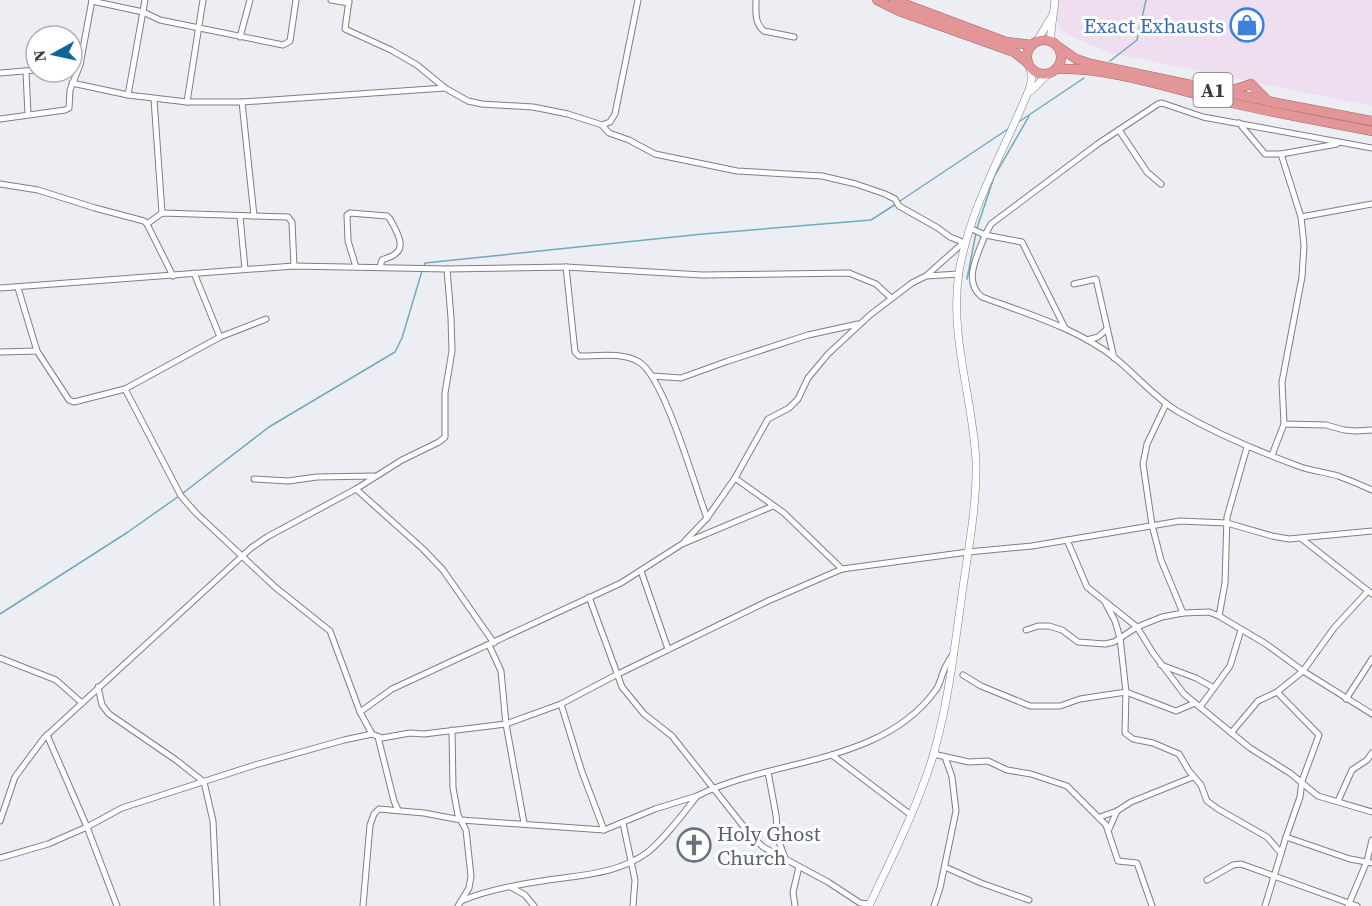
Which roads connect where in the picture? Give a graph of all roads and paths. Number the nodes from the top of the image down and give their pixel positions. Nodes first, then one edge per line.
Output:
1 (145, 0) edge
2 (203, 0) edge
3 (250, 0) edge
4 (296, 0) edge
5 (331, 0) edge
6 (638, 0) edge
7 (756, 0) edge
8 (877, 0) edge
9 (894, 0) edge
10 (1055, 0) edge
11 (92, 1) edge
12 (349, 1) edge
13 (143, 12) junction
14 (1053, 14) junction
15 (198, 29) junction
16 (240, 37) junction
17 (794, 37) dead end
18 (1050, 40) junction
19 (1034, 43) junction
20 (84, 44) edge
21 (1059, 47) junction
22 (1029, 65) junction
23 (1052, 71) junction
24 (24, 72) edge
25 (0, 73) edge
26 (27, 84) edge
27 (72, 84) edge
28 (77, 84) edge
29 (445, 88) junction
30 (128, 95) junction
31 (1025, 98) junction
32 (154, 99) junction
33 (187, 102) junction
34 (242, 102) junction
35 (28, 115) junction
36 (0, 119) edge
37 (1372, 121) edge
38 (1239, 123) junction
39 (602, 125) junction
40 (1119, 130) junction
41 (1372, 131) edge
42 (1341, 143) junction
43 (1372, 148) edge
44 (1281, 154) junction
45 (0, 184) edge
46 (1161, 184) dead end
47 (1372, 204) edge
48 (162, 213) junction
49 (240, 216) junction
50 (254, 216) junction
51 (1300, 217) junction
52 (147, 224) junction
53 (970, 228) junction
54 (985, 235) junction
55 (964, 243) junction
56 (294, 266) junction
57 (356, 267) junction
58 (380, 267) junction
59 (566, 267) junction
60 (245, 269) junction
61 (447, 269) junction
62 (194, 273) junction
63 (959, 274) junction
64 (173, 276) junction
65 (926, 276) junction
66 (1074, 285) dead end
67 (0, 288) edge
68 (18, 288) junction
69 (891, 297) junction
70 (266, 319) dead end
71 (860, 323) junction
72 (1065, 328) junction
73 (1107, 329) junction
74 (220, 337) junction
75 (1087, 340) junction
76 (37, 351) junction
77 (0, 352) edge
78 (1114, 358) junction
79 (652, 376) junction
80 (125, 389) junction
81 (1166, 404) junction
82 (1284, 424) junction
83 (1372, 430) edge
84 (1246, 447) junction
85 (1272, 455) junction
86 (376, 476) junction
87 (735, 478) junction
88 (254, 479) dead end
89 (356, 489) junction
90 (1372, 490) edge
91 (773, 506) junction
92 (707, 518) junction
93 (1227, 523) junction
94 (1152, 525) junction
95 (1372, 531) edge
96 (1302, 539) junction
97 (1067, 540) junction
98 (682, 544) junction
99 (968, 552) junction
100 (243, 555) junction
101 (842, 569) junction
102 (641, 572) junction
103 (1370, 592) edge
104 (589, 597) junction
105 (1105, 602) junction
106 (1183, 613) junction
107 (1219, 616) junction
108 (1137, 627) junction
109 (1026, 630) dead end
110 (1241, 630) junction
111 (1120, 638) junction
112 (492, 644) junction
113 (668, 649) junction
114 (953, 653) junction
115 (0, 658) edge
116 (1372, 659) edge
117 (1161, 665) junction
118 (1302, 671) junction
119 (616, 675) junction
120 (963, 675) dead end
121 (98, 687) junction
122 (1214, 688) junction
123 (1126, 692) junction
124 (1276, 692) junction
125 (1346, 699) junction
126 (82, 703) junction
127 (561, 704) junction
128 (1198, 705) junction
129 (360, 712) junction
130 (1372, 714) edge
131 (506, 724) junction
132 (452, 730) junction
133 (1231, 733) junction
134 (47, 735) junction
135 (375, 735) junction
136 (1372, 753) edge
137 (933, 754) junction
138 (832, 755) junction
139 (945, 757) junction
140 (768, 772) junction
141 (1193, 777) junction
142 (204, 782) junction
143 (1302, 782) junction
144 (713, 788) junction
145 (697, 796) junction
146 (1338, 801) junction
147 (398, 810) junction
148 (1117, 812) junction
149 (1372, 812) edge
150 (911, 815) junction
151 (1100, 817) junction
152 (461, 820) junction
153 (0, 821) edge
154 (524, 823) junction
155 (623, 823) junction
156 (87, 827) junction
157 (604, 830) junction
158 (1109, 830) junction
159 (1286, 837) junction
160 (1372, 840) edge
161 (1281, 853) junction
162 (0, 858) edge
163 (785, 859) junction
164 (631, 862) junction
165 (1369, 862) edge
166 (799, 867) junction
167 (945, 867) junction
168 (1274, 877) junction
169 (1207, 880) dead end
170 (470, 884) junction
171 (510, 886) junction
172 (481, 892) junction
173 (1029, 900) dead end
174 (460, 904) edge
175 (869, 905) edge
176 (1349, 905) edge
177 (117, 906) edge
178 (217, 906) edge
179 (363, 906) edge
180 (534, 906) edge
181 (633, 906) edge
182 (795, 906) edge
183 (934, 906) edge
184 (1152, 906) edge
185 (1265, 906) edge
186 (1357, 906) edge

1 - 13 street
2 - 15 street
3 - 16 street
4 - 16 street
5 - 12 street
6 - 39 street
7 - 17 street
8 - 22 highway, A1
9 - 19 highway
10 - 14 street
11 - 13 street
11 - 20 street
12 - 29 street
13 - 15 street
13 - 30 street
14 - 18 street
14 - 19 street
15 - 16 street
15 - 33 street
18 - 19 highway
18 - 21 highway, A1
19 - 22 highway
21 - 23 highway
21 - 37 highway, A1
22 - 23 highway, A1
22 - 31 street
23 - 31 street
23 - 41 highway, A1
24 - 25 street
26 - 35 street
27 - 35 street
28 - 30 street
29 - 34 street
29 - 39 street
30 - 32 street
31 - 53 street
32 - 33 street
32 - 48 street
33 - 34 street
34 - 50 street
35 - 36 street
38 - 40 street
38 - 42 street
38 - 44 street
39 - 55 street
40 - 46 street
40 - 54 street
42 - 43 street
42 - 44 street
44 - 51 street
45 - 52 street
47 - 51 street
48 - 49 street
48 - 52 street
49 - 50 street
49 - 60 street
50 - 56 street
51 - 82 street
52 - 64 street
53 - 54 street
53 - 55 street
54 - 72 street
54 - 72 street
55 - 63 street
55 - 65 street
56 - 57 street
56 - 60 street
57 - 58 street
57 - 58 street
58 - 61 street
59 - 61 street
59 - 69 street
59 - 79 street
60 - 62 street
61 - 86 street
62 - 64 street
62 - 74 street
63 - 65 street
63 - 99 street
64 - 68 street
65 - 69 street
66 - 73 street
67 - 68 street
68 - 76 street
69 - 71 street
70 - 74 street
71 - 79 street
71 - 87 street
72 - 75 street
73 - 75 street
73 - 78 street
74 - 80 street
75 - 78 street
76 - 77 street
76 - 80 street
78 - 81 street
79 - 92 street
80 - 100 street
81 - 84 street
81 - 94 street
82 - 83 street
82 - 85 street
84 - 85 street
84 - 93 street
85 - 90 street
86 - 88 street
86 - 89 street
87 - 91 street
87 - 92 street
89 - 100 street
89 - 112 street
91 - 98 street
91 - 101 street
92 - 98 street
93 - 94 street
93 - 96 street
93 - 107 street
94 - 97 street
94 - 106 street
95 - 96 street
96 - 103 street
97 - 99 street
97 - 105 street
98 - 102 street
99 - 101 street
99 - 114 street
100 - 121 street
100 - 129 street
101 - 113 street
102 - 104 street
102 - 113 street
103 - 118 street
104 - 112 street
104 - 119 street
105 - 108 street
105 - 111 street
106 - 107 street
106 - 108 street
107 - 110 street
108 - 111 street
108 - 117 street
109 - 111 street
110 - 118 street
110 - 122 street
111 - 123 street
112 - 129 street
112 - 131 street
113 - 119 street
114 - 137 street
114 - 138 street
115 - 126 street
116 - 125 street
117 - 122 street
117 - 128 street
118 - 124 street
118 - 125 street
119 - 127 street
119 - 144 street
120 - 123 street
121 - 126 street
121 - 142 street
122 - 128 street
123 - 128 street
123 - 141 street
124 - 133 street
124 - 143 street
125 - 130 street
126 - 134 street
127 - 131 street
127 - 157 street
128 - 133 street
129 - 135 street
131 - 132 street
131 - 154 street
132 - 135 street
132 - 152 street
133 - 143 street
134 - 153 street
134 - 156 street
135 - 142 street
135 - 147 street
136 - 146 street
137 - 139 street
137 - 150 street
138 - 140 street
138 - 150 street
139 - 151 street
139 - 167 street
140 - 144 street
140 - 163 street
141 - 148 street
141 - 161 street
142 - 156 street
142 - 178 street
143 - 146 street
143 - 159 street
144 - 145 street
144 - 163 street
145 - 155 street
145 - 164 street
146 - 149 street
147 - 152 street
147 - 179 street
148 - 151 street
148 - 158 street
150 - 175 street
151 - 158 street
152 - 154 street
152 - 170 street
154 - 157 street
155 - 157 street
155 - 164 street
156 - 162 street
156 - 177 street
158 - 184 street
159 - 161 street
159 - 165 street
160 - 165 street
161 - 168 street
163 - 166 street
164 - 171 street
164 - 181 street
165 - 176 street
166 - 175 street
166 - 182 street
167 - 173 street
167 - 183 street
168 - 169 street
168 - 176 street
168 - 185 street
170 - 172 street
170 - 174 street
171 - 172 street
171 - 180 street
172 - 174 street
176 - 186 street

